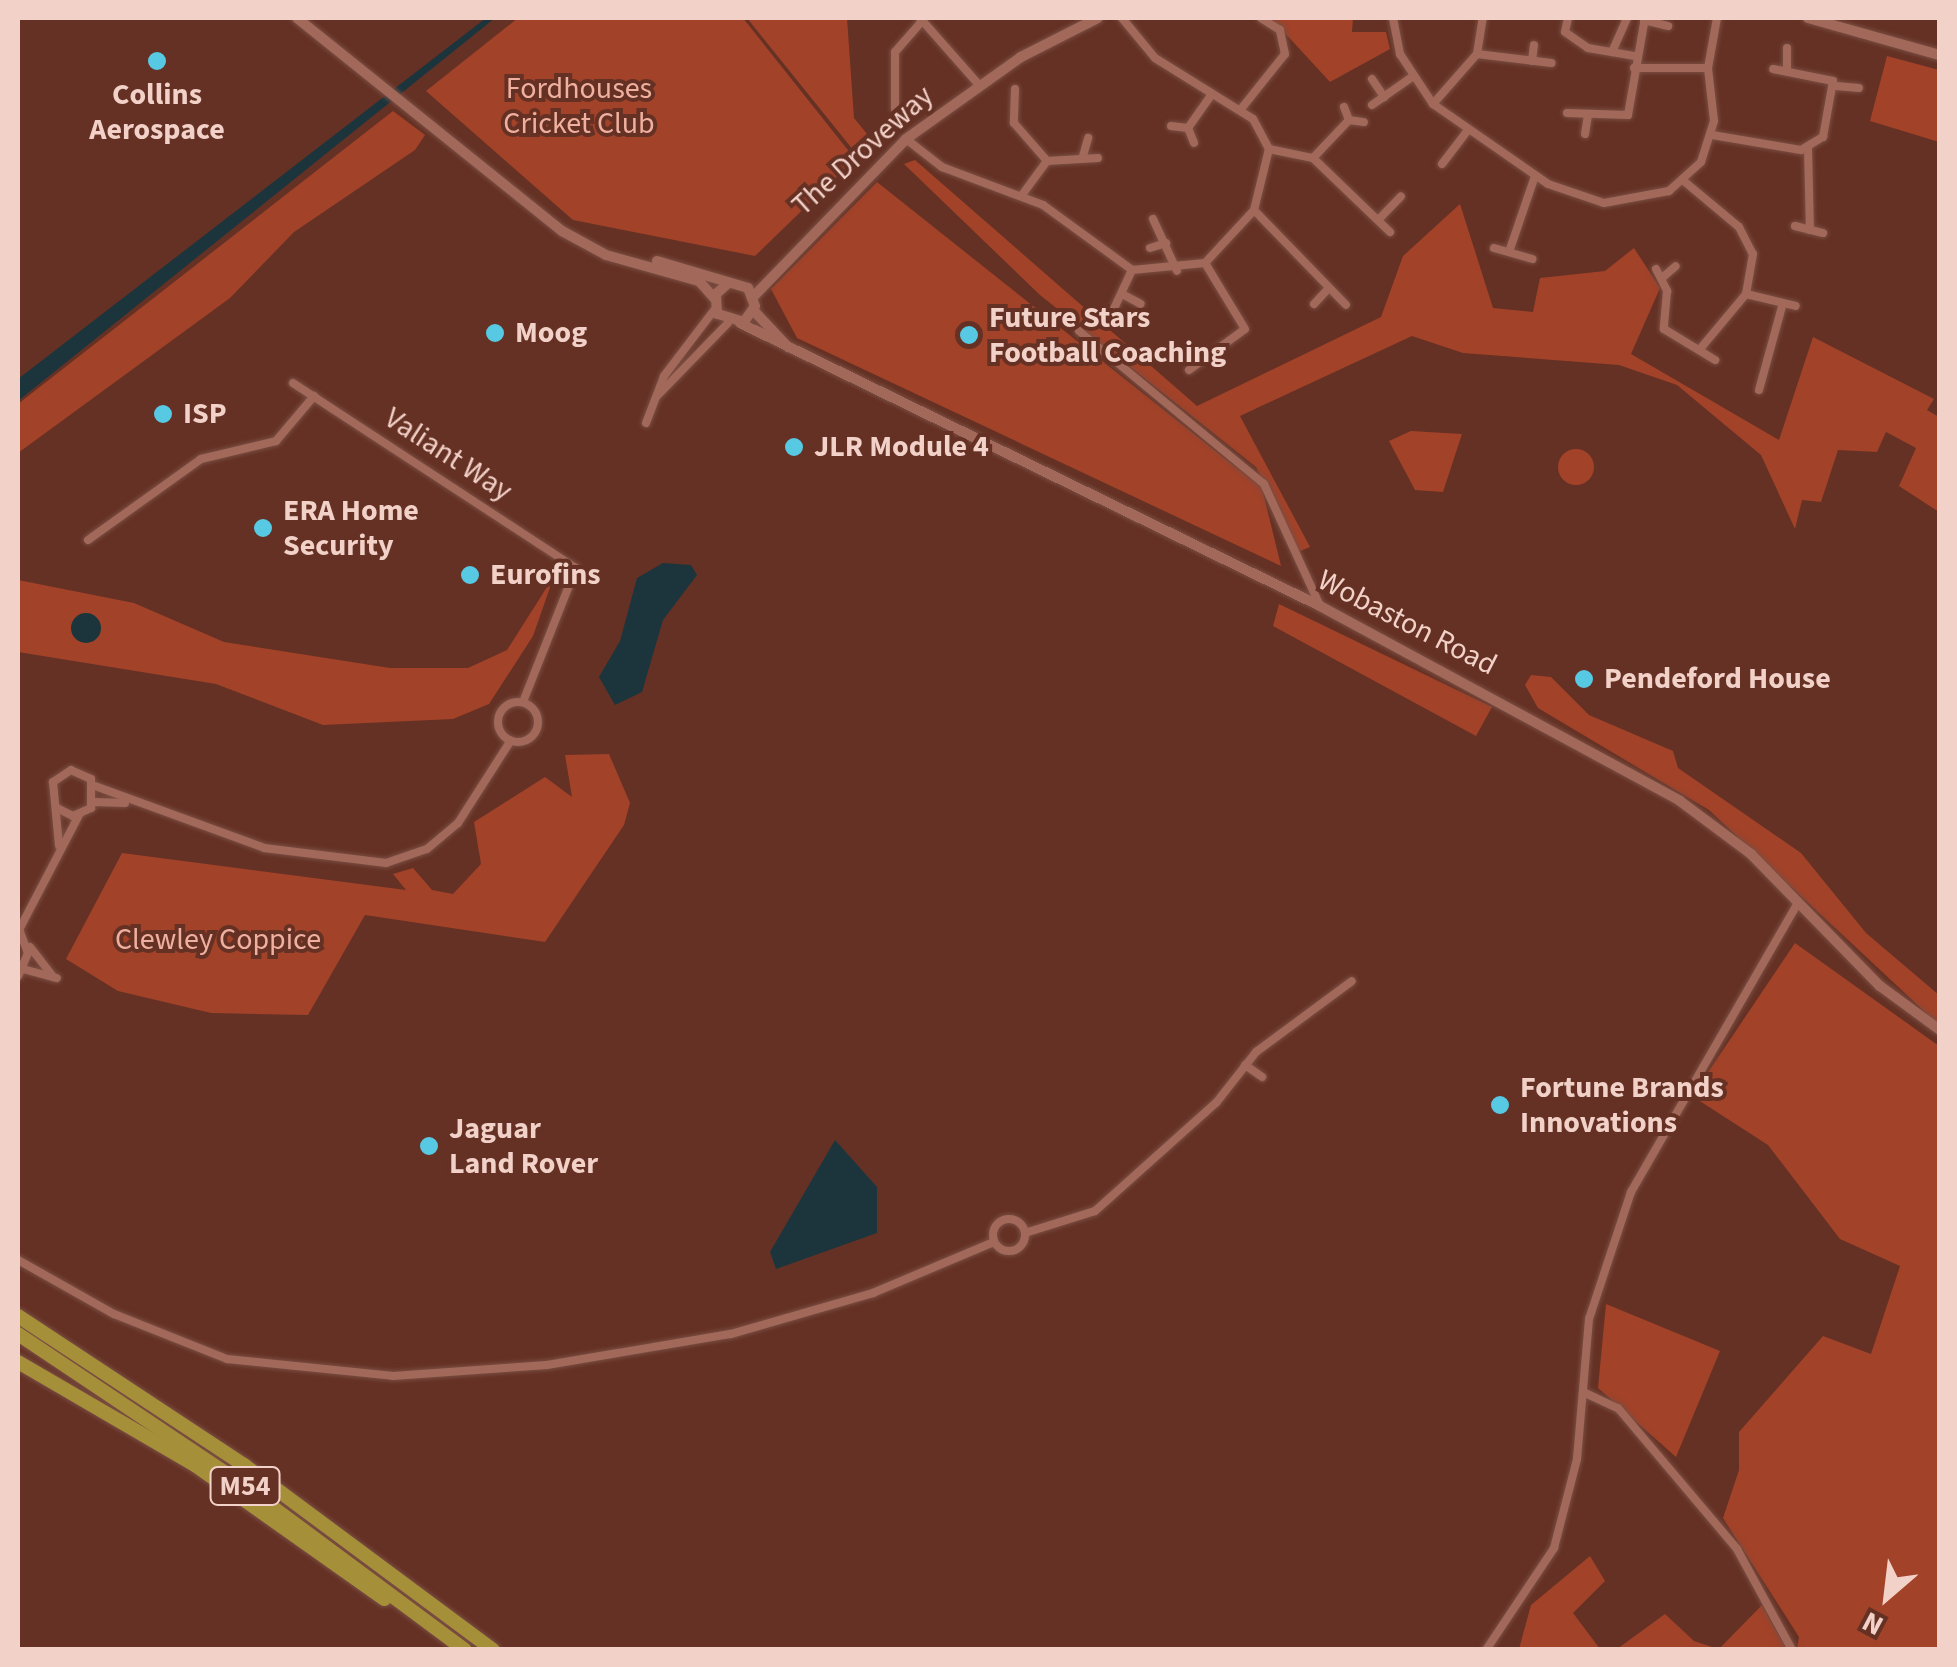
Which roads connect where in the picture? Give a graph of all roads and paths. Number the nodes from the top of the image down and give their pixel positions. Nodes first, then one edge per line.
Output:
1 (297, 18) edge
2 (1098, 18) edge
3 (1122, 18) edge
4 (1261, 18) edge
5 (1393, 18) edge
6 (1483, 18) edge
7 (1568, 18) edge
8 (1627, 18) edge
9 (1717, 18) edge
10 (1808, 18) edge
11 (921, 19) edge
12 (1645, 19) edge
13 (1668, 26) dead end
14 (1534, 45) dead end
15 (1787, 48) dead end
16 (1612, 52) junction
17 (1477, 54) junction
18 (1940, 54) edge
19 (1636, 56) junction
20 (1532, 60) junction
21 (1552, 63) dead end
22 (1634, 68) junction
23 (1708, 68) junction
24 (1786, 68) junction
25 (1773, 69) dead end
26 (1412, 78) junction
27 (1372, 79) dead end
28 (978, 85) junction
29 (1836, 86) junction
30 (1859, 88) dead end
31 (1015, 89) dead end
32 (1212, 94) junction
33 (999, 95) dead end
34 (1384, 97) junction
35 (1010, 98) junction
36 (1433, 104) junction
37 (1372, 105) dead end
38 (1344, 107) dead end
39 (895, 108) dead end
40 (1241, 109) junction
41 (1568, 113) dead end
42 (1588, 116) junction
43 (1349, 120) junction
44 (1364, 122) dead end
45 (1171, 126) dead end
46 (1188, 128) junction
47 (1468, 130) junction
48 (1585, 134) dead end
49 (1712, 134) junction
50 (1088, 138) dead end
51 (906, 139) junction
52 (1194, 143) dead end
53 (1269, 149) junction
54 (1808, 149) junction
55 (1083, 156) junction
56 (1098, 158) dead end
57 (1313, 158) junction
58 (1047, 160) junction
59 (1442, 164) dead end
60 (1535, 176) junction
61 (1684, 182) junction
62 (1022, 195) junction
63 (1401, 196) dead end
64 (1254, 210) junction
65 (1380, 218) junction
66 (1153, 219) dead end
67 (1795, 226) dead end
68 (1810, 230) junction
69 (1390, 232) dead end
70 (1823, 234) dead end
71 (1166, 243) junction
72 (1150, 248) dead end
73 (1494, 248) dead end
74 (1509, 252) junction
75 (1532, 258) dead end
76 (622, 259) junction
77 (1205, 264) junction
78 (1676, 266) dead end
79 (1656, 269) dead end
80 (772, 270) junction
81 (1132, 270) junction
82 (1177, 271) junction
83 (1662, 278) junction
84 (727, 284) junction
85 (744, 286) junction
86 (1327, 290) junction
87 (1122, 294) junction
88 (1746, 294) junction
89 (754, 296) junction
90 (715, 304) junction
91 (1141, 304) dead end
92 (1314, 304) dead end
93 (1783, 304) junction
94 (1346, 305) dead end
95 (1796, 306) dead end
96 (754, 311) junction
97 (1112, 315) dead end
98 (734, 323) junction
99 (1245, 329) junction
100 (1079, 331) dead end
101 (1256, 335) dead end
102 (1700, 349) junction
103 (792, 351) junction
104 (1714, 360) dead end
105 (1190, 370) dead end
106 (1748, 372) dead end
107 (1763, 375) junction
108 (293, 383) dead end
109 (1759, 390) dead end
110 (314, 396) junction
111 (654, 399) junction
112 (646, 423) dead end
113 (88, 540) dead end
114 (1320, 606) junction
115 (523, 702) junction
116 (511, 740) junction
117 (95, 786) junction
118 (94, 802) junction
119 (132, 804) junction
120 (56, 808) junction
121 (79, 815) junction
122 (59, 846) junction
123 (34, 890) junction
124 (18, 903) edge
125 (1798, 903) junction
126 (19, 927) edge
127 (28, 944) junction
128 (20, 972) edge
129 (1352, 981) dead end
130 (1940, 1030) edge
131 (1245, 1065) junction
132 (1262, 1077) dead end
133 (1025, 1233) junction
134 (994, 1242) junction
135 (18, 1260) edge
136 (18, 1316) edge
137 (18, 1334) edge
138 (18, 1362) edge
139 (1583, 1392) junction
140 (1493, 1647) edge
141 (462, 1650) edge
142 (493, 1650) edge
143 (1792, 1650) edge

1 - 76 street
2 - 28 street, The Droveway
3 - 32 street
4 - 40 street
5 - 26 street
6 - 17 street
7 - 16 street
8 - 16 street
9 - 23 street
10 - 18 street
11 - 28 street
11 - 39 street
12 - 13 street
12 - 19 street
14 - 20 street
15 - 24 street
16 - 19 street
17 - 20 street
17 - 36 street
19 - 22 street
20 - 21 street
22 - 23 street
22 - 42 street
23 - 49 street
24 - 25 street
24 - 29 street
26 - 34 street
26 - 36 street
27 - 34 street
28 - 51 street, The Droveway
29 - 30 street
29 - 54 street
31 - 35 street
32 - 40 street
32 - 46 street
33 - 35 street
34 - 37 street
35 - 58 street
36 - 47 street
38 - 43 street
40 - 53 street
41 - 42 street
42 - 48 street
43 - 44 street
43 - 57 street
45 - 46 street
46 - 52 street
47 - 59 street
47 - 60 street
49 - 54 street
49 - 61 street
50 - 55 street
51 - 62 street
51 - 80 street, The Droveway
53 - 57 street
53 - 64 street
54 - 68 street
55 - 56 street
55 - 58 street
57 - 65 street
58 - 62 street
60 - 61 street
60 - 74 street
61 - 88 street
62 - 81 street
63 - 65 street
64 - 77 street
64 - 86 street
65 - 69 street
66 - 71 street
67 - 68 street
68 - 70 street
71 - 72 street
71 - 82 street
73 - 74 street
74 - 75 street
76 - 84 street
76 - 90 street
77 - 82 street
77 - 99 street
78 - 83 street
79 - 83 street
80 - 85 street, The Droveway
80 - 89 street, The Droveway
81 - 82 street
81 - 87 street
83 - 102 street
84 - 85 street
84 - 90 street
85 - 89 street
86 - 92 street
86 - 94 street
87 - 91 street
87 - 97 street
88 - 93 street
88 - 102 street
89 - 96 street
90 - 98 street
90 - 111 street
93 - 95 street
93 - 107 street
96 - 98 street
96 - 103 street, Wobaston Road
98 - 103 street, Wobaston Road
98 - 111 street
99 - 101 street
99 - 105 street
100 - 114 street
102 - 104 street
103 - 114 street, Wobaston Road
106 - 107 street
107 - 109 street
108 - 110 street, Valiant Way
110 - 113 street
110 - 115 street, Valiant Way
111 - 112 street
114 - 125 street, Wobaston Road
115 - 116 street
115 - 116 street
116 - 119 street
117 - 118 street
117 - 119 street
117 - 120 street
118 - 119 street
118 - 121 street
120 - 121 street
120 - 122 street
121 - 122 street
122 - 123 street
123 - 124 street
123 - 126 street
125 - 130 street, Wobaston Road
125 - 139 street
126 - 127 street
127 - 128 street
127 - 128 street
129 - 131 street
131 - 132 street
131 - 133 street
133 - 134 street
133 - 134 street
134 - 135 street
136 - 142 highway, M54
137 - 141 highway, M54
138 - 141 highway
139 - 140 street
139 - 143 street

